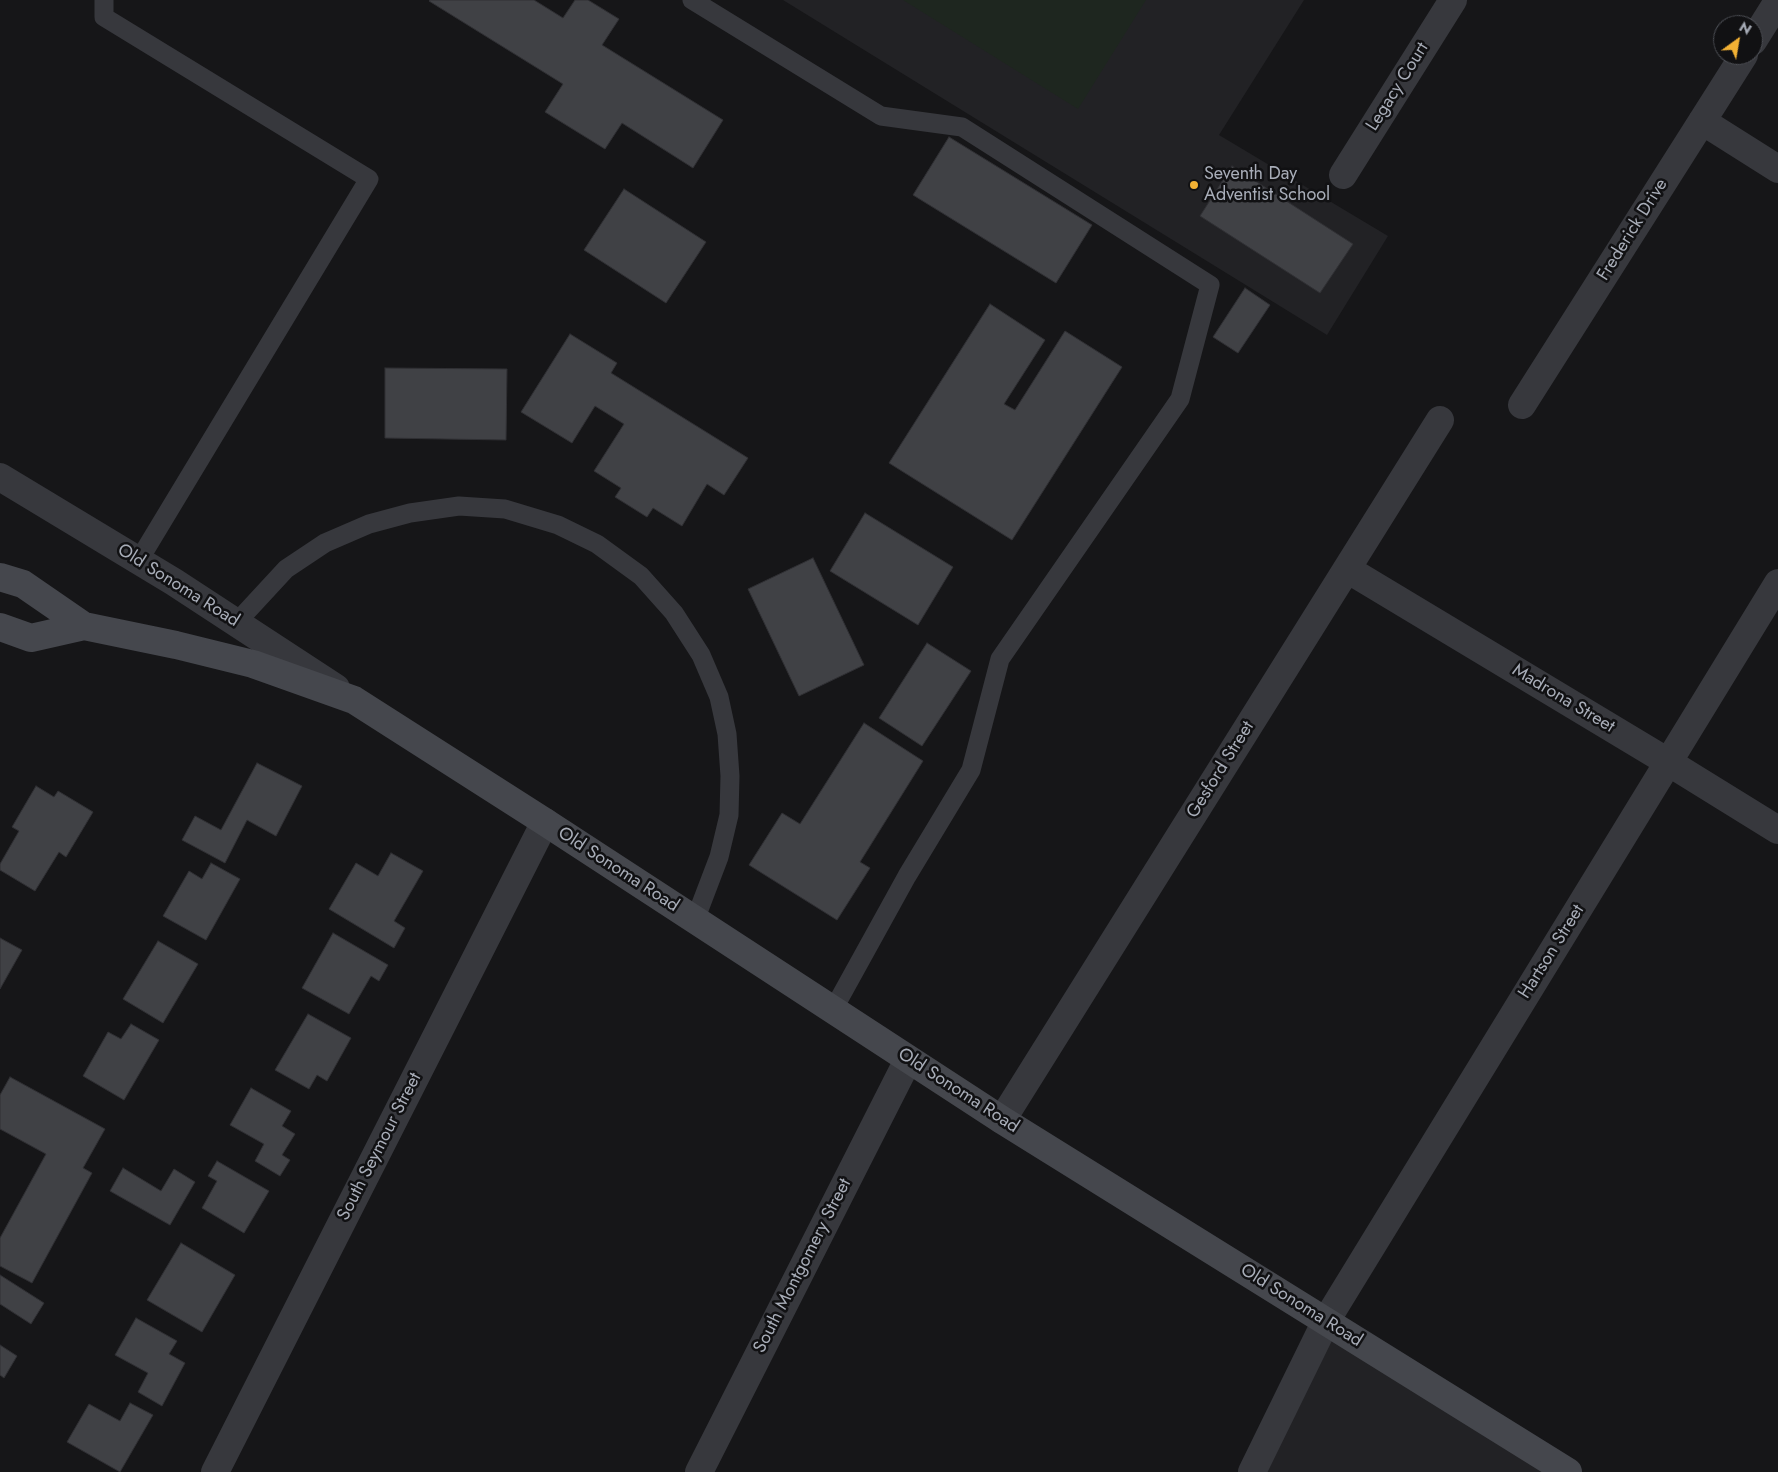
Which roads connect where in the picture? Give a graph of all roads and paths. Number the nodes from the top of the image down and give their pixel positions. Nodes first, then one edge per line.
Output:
1 (104, 0) edge
2 (692, 0) edge
3 (1453, 0) edge
4 (1778, 1) edge
5 (1763, 25) edge
6 (1738, 65) edge
7 (1702, 121) junction
8 (1778, 168) edge
9 (1342, 175) dead end
10 (1522, 405) dead end
11 (1440, 420) dead end
12 (0, 477) edge
13 (139, 560) junction
14 (1347, 568) junction
15 (0, 577) edge
16 (1778, 583) edge
17 (237, 622) junction
18 (84, 626) junction
19 (0, 627) edge
20 (354, 700) junction
21 (1668, 762) junction
22 (545, 822) junction
23 (1778, 830) edge
24 (695, 920) junction
25 (832, 1010) junction
26 (908, 1060) junction
27 (1002, 1120) junction
28 (1326, 1321) junction
29 (215, 1472) edge
30 (699, 1472) edge
31 (1252, 1472) edge
32 (1568, 1472) edge

1 - 13 lane
2 - 25 lane
3 - 9 street, Legacy Court
4 - 5 street
6 - 7 street, Frederick Drive
7 - 8 street
7 - 10 street, Frederick Drive
11 - 14 street, Gesford Street
12 - 13 street, Old Sonoma Road
13 - 17 street, Old Sonoma Road
14 - 21 street, Madrona Street
14 - 27 street, Gesford Street
15 - 18 main road, Old Sonoma Road
16 - 21 street, Hartson Street
17 - 20 street, Old Sonoma Road
17 - 24 lane
18 - 19 main road, Old Sonoma Road
18 - 20 main road, Old Sonoma Road
20 - 22 main road, Old Sonoma Road
21 - 23 street, Madrona Street
21 - 28 street, Hartson Street
22 - 24 main road, Old Sonoma Road
22 - 29 street, South Seymour Street
24 - 25 main road, Old Sonoma Road
25 - 26 main road, Old Sonoma Road
26 - 27 main road, Old Sonoma Road
26 - 30 street, South Montgomery Street
27 - 28 main road, Old Sonoma Road
28 - 31 street, Hartson Street
28 - 32 main road, Old Sonoma Road

